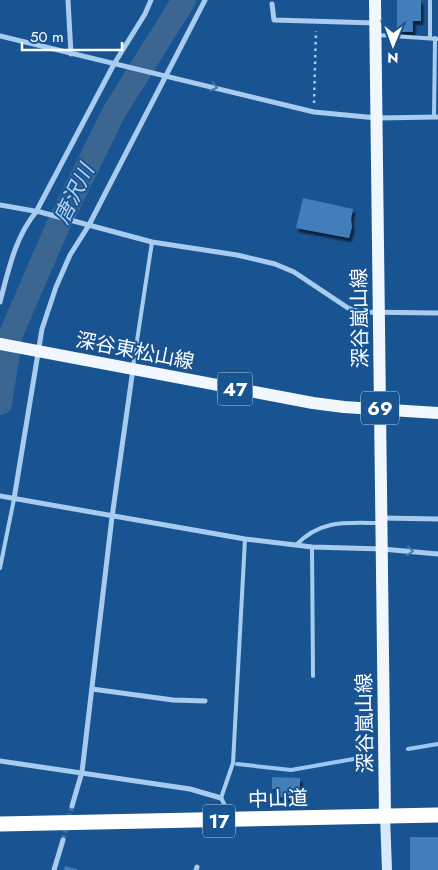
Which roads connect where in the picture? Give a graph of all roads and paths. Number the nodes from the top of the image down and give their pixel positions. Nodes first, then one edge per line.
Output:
1 (68, 0) edge
2 (151, 0) edge
3 (205, 0) edge
4 (375, 0) edge
5 (430, 0) edge
6 (272, 4) dead end
7 (316, 22) junction
8 (375, 29) junction
9 (0, 36) edge
10 (434, 38) edge
11 (71, 54) junction
12 (114, 64) junction
13 (164, 75) junction
14 (314, 112) junction
15 (436, 117) edge
16 (377, 118) junction
17 (0, 205) edge
18 (38, 212) junction
19 (86, 224) junction
20 (152, 242) junction
21 (0, 302) edge
22 (379, 312) junction
23 (438, 313) edge
24 (0, 344) edge
25 (36, 351) junction
26 (133, 370) junction
27 (380, 409) junction
28 (438, 413) edge
29 (0, 496) edge
30 (12, 499) junction
31 (112, 516) junction
32 (438, 519) edge
33 (382, 521) junction
34 (245, 539) junction
35 (295, 545) junction
36 (312, 547) junction
37 (382, 549) junction
38 (438, 554) edge
39 (0, 568) edge
40 (313, 676) dead end
41 (92, 690) junction
42 (205, 701) dead end
43 (0, 761) edge
44 (82, 772) junction
45 (221, 798) junction
46 (72, 806) tunnel mouth
47 (438, 815) edge
48 (385, 816) junction
49 (232, 820) junction
50 (0, 824) edge
51 (63, 840) tunnel mouth
52 (54, 870) edge
53 (387, 870) edge

1 - 11 street
2 - 12 street
3 - 13 street
4 - 8 main road, 深谷嵐山線 / 69
5 - 10 lane
6 - 7 street
7 - 8 street
7 - 14 path
8 - 10 lane
8 - 16 main road, 深谷嵐山線 / 69
9 - 11 street
10 - 15 lane
11 - 12 street
12 - 13 street
12 - 18 street
13 -> 14 street
13 - 19 street
14 - 16 street
15 - 16 street
16 - 22 main road, 深谷嵐山線 / 69
17 - 18 street
18 - 19 street
18 - 21 street
19 - 20 street
19 - 25 street
20 - 22 street
20 - 26 lane
22 - 23 street
22 - 27 main road, 深谷嵐山線 / 69
24 - 25 main road, 47
25 - 26 main road, 深谷東松山線 / 47
25 - 30 street
26 - 27 main road, 深谷東松山線 / 47
26 - 31 street
27 - 28 main road, 深谷東松山線 / 47
27 - 33 main road, 深谷嵐山線 / 69
29 - 30 street
30 - 31 street
30 - 39 lane
31 - 34 street
31 - 41 street
32 - 33 street
33 - 35 lane
33 - 37 main road, 深谷嵐山線 / 69
34 - 35 street
34 - 45 lane
35 - 36 street
36 - 37 street
36 - 40 lane
37 -> 38 street
37 - 48 main road, 深谷嵐山線 / 69
41 - 42 street
41 - 44 street
43 - 44 street
44 - 45 street
44 - 46 street
45 - 49 lane
47 - 48 highway, 中山道 / 17
48 - 49 highway, 中山道 / 17
48 - 53 street
49 - 50 highway, 中山道 / 17
51 - 52 street

